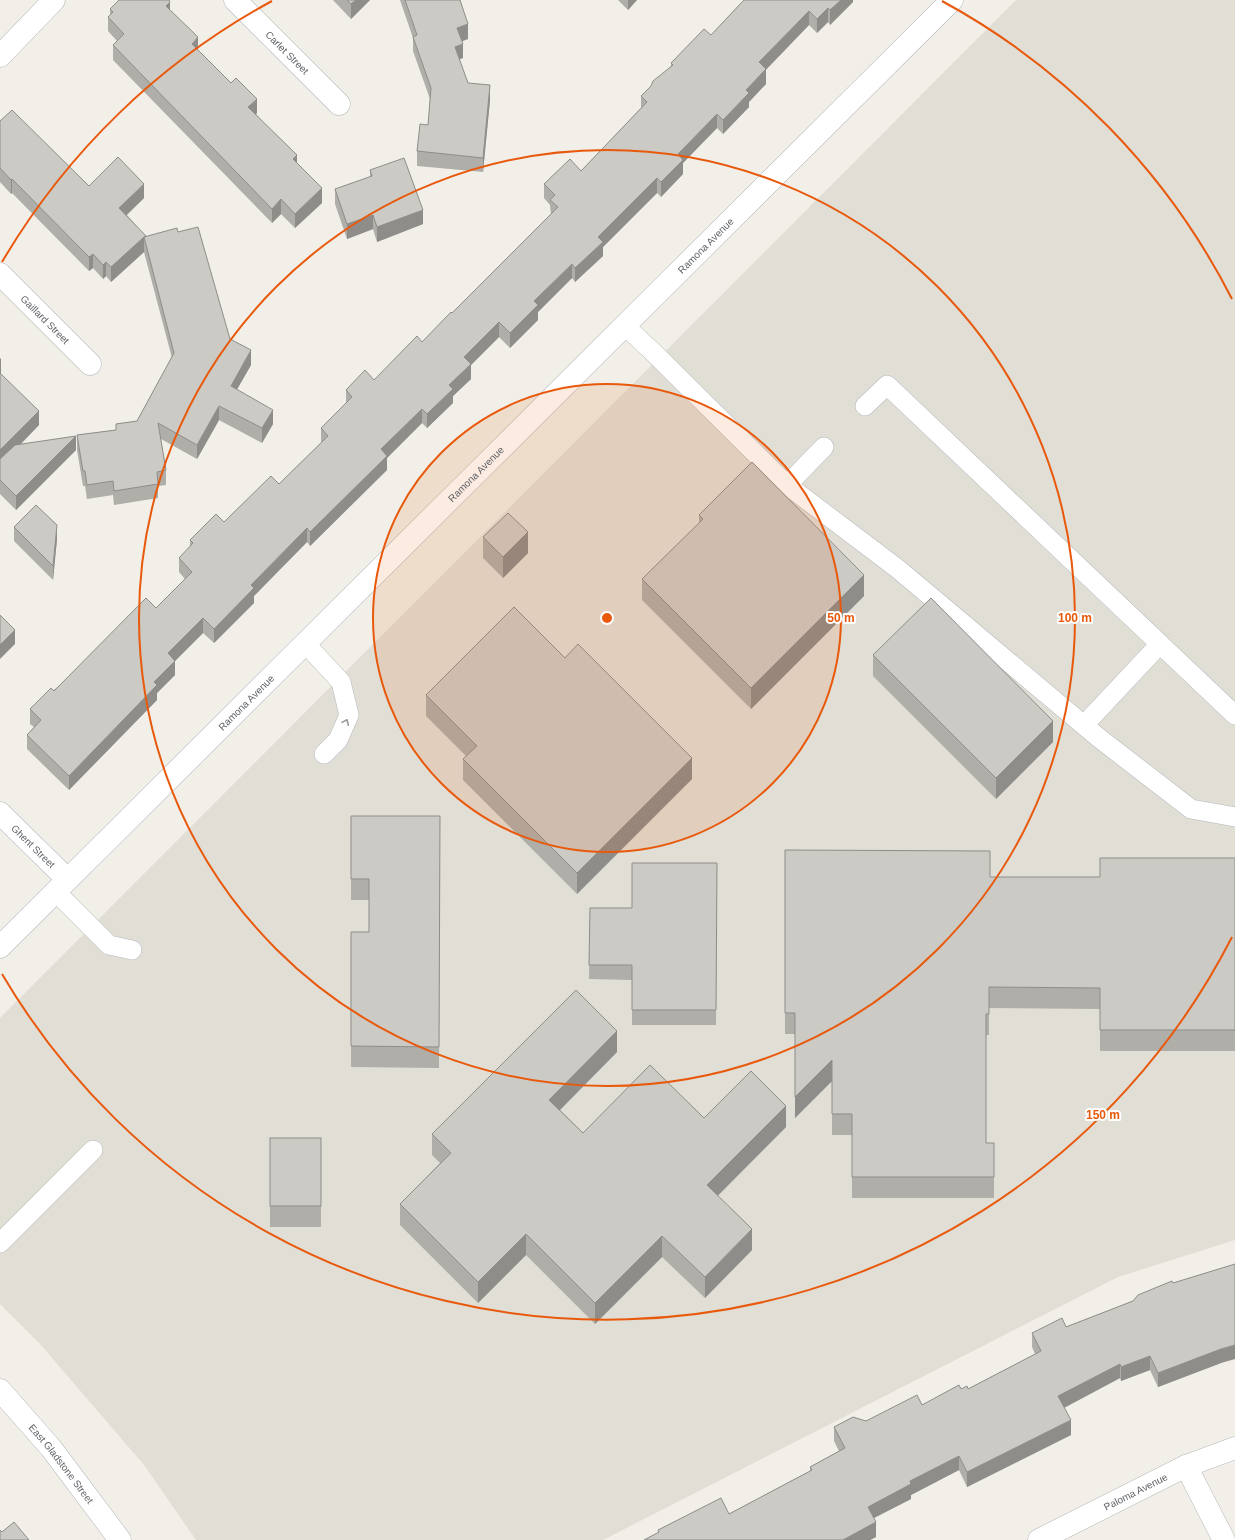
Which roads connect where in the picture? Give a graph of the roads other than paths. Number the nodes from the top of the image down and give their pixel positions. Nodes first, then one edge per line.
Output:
1 (54, 0) edge
2 (235, 0) edge
3 (952, 0) edge
4 (0, 56) edge
5 (339, 104) dead end
6 (0, 274) edge
7 (624, 326) junction
8 (90, 364) dead end
9 (865, 406) dead end
10 (824, 447) dead end
11 (787, 485) junction
12 (305, 643) junction
13 (1160, 644) junction
14 (1235, 715) edge
15 (1084, 725) junction
16 (324, 754) dead end
17 (0, 813) edge
18 (1235, 817) edge
19 (61, 885) junction
20 (0, 947) edge
21 (132, 950) dead end
22 (93, 1150) dead end
23 (0, 1243) edge
24 (0, 1390) edge
25 (1235, 1448) edge
26 (1186, 1466) junction
27 (120, 1540) edge
28 (1039, 1540) edge
29 (1224, 1540) edge

1 - 4 street
2 - 5 street, Carlet Street
3 - 7 street, Ramona Avenue
6 - 8 street, Gaillard Street
7 - 11 lane
7 - 12 street, Ramona Avenue
9 - 13 lane
10 - 11 lane
11 - 15 lane
16 -> 12 lane
12 - 19 street, Ramona Avenue
13 - 14 lane
13 - 15 lane
15 - 18 lane
17 - 19 street, Ghent Street
19 - 20 street, Ramona Avenue
19 - 21 lane
22 - 23 lane
24 - 27 street, East Gladstone Street
25 - 26 street, Paloma Avenue
26 - 28 street, Paloma Avenue
26 - 29 street

